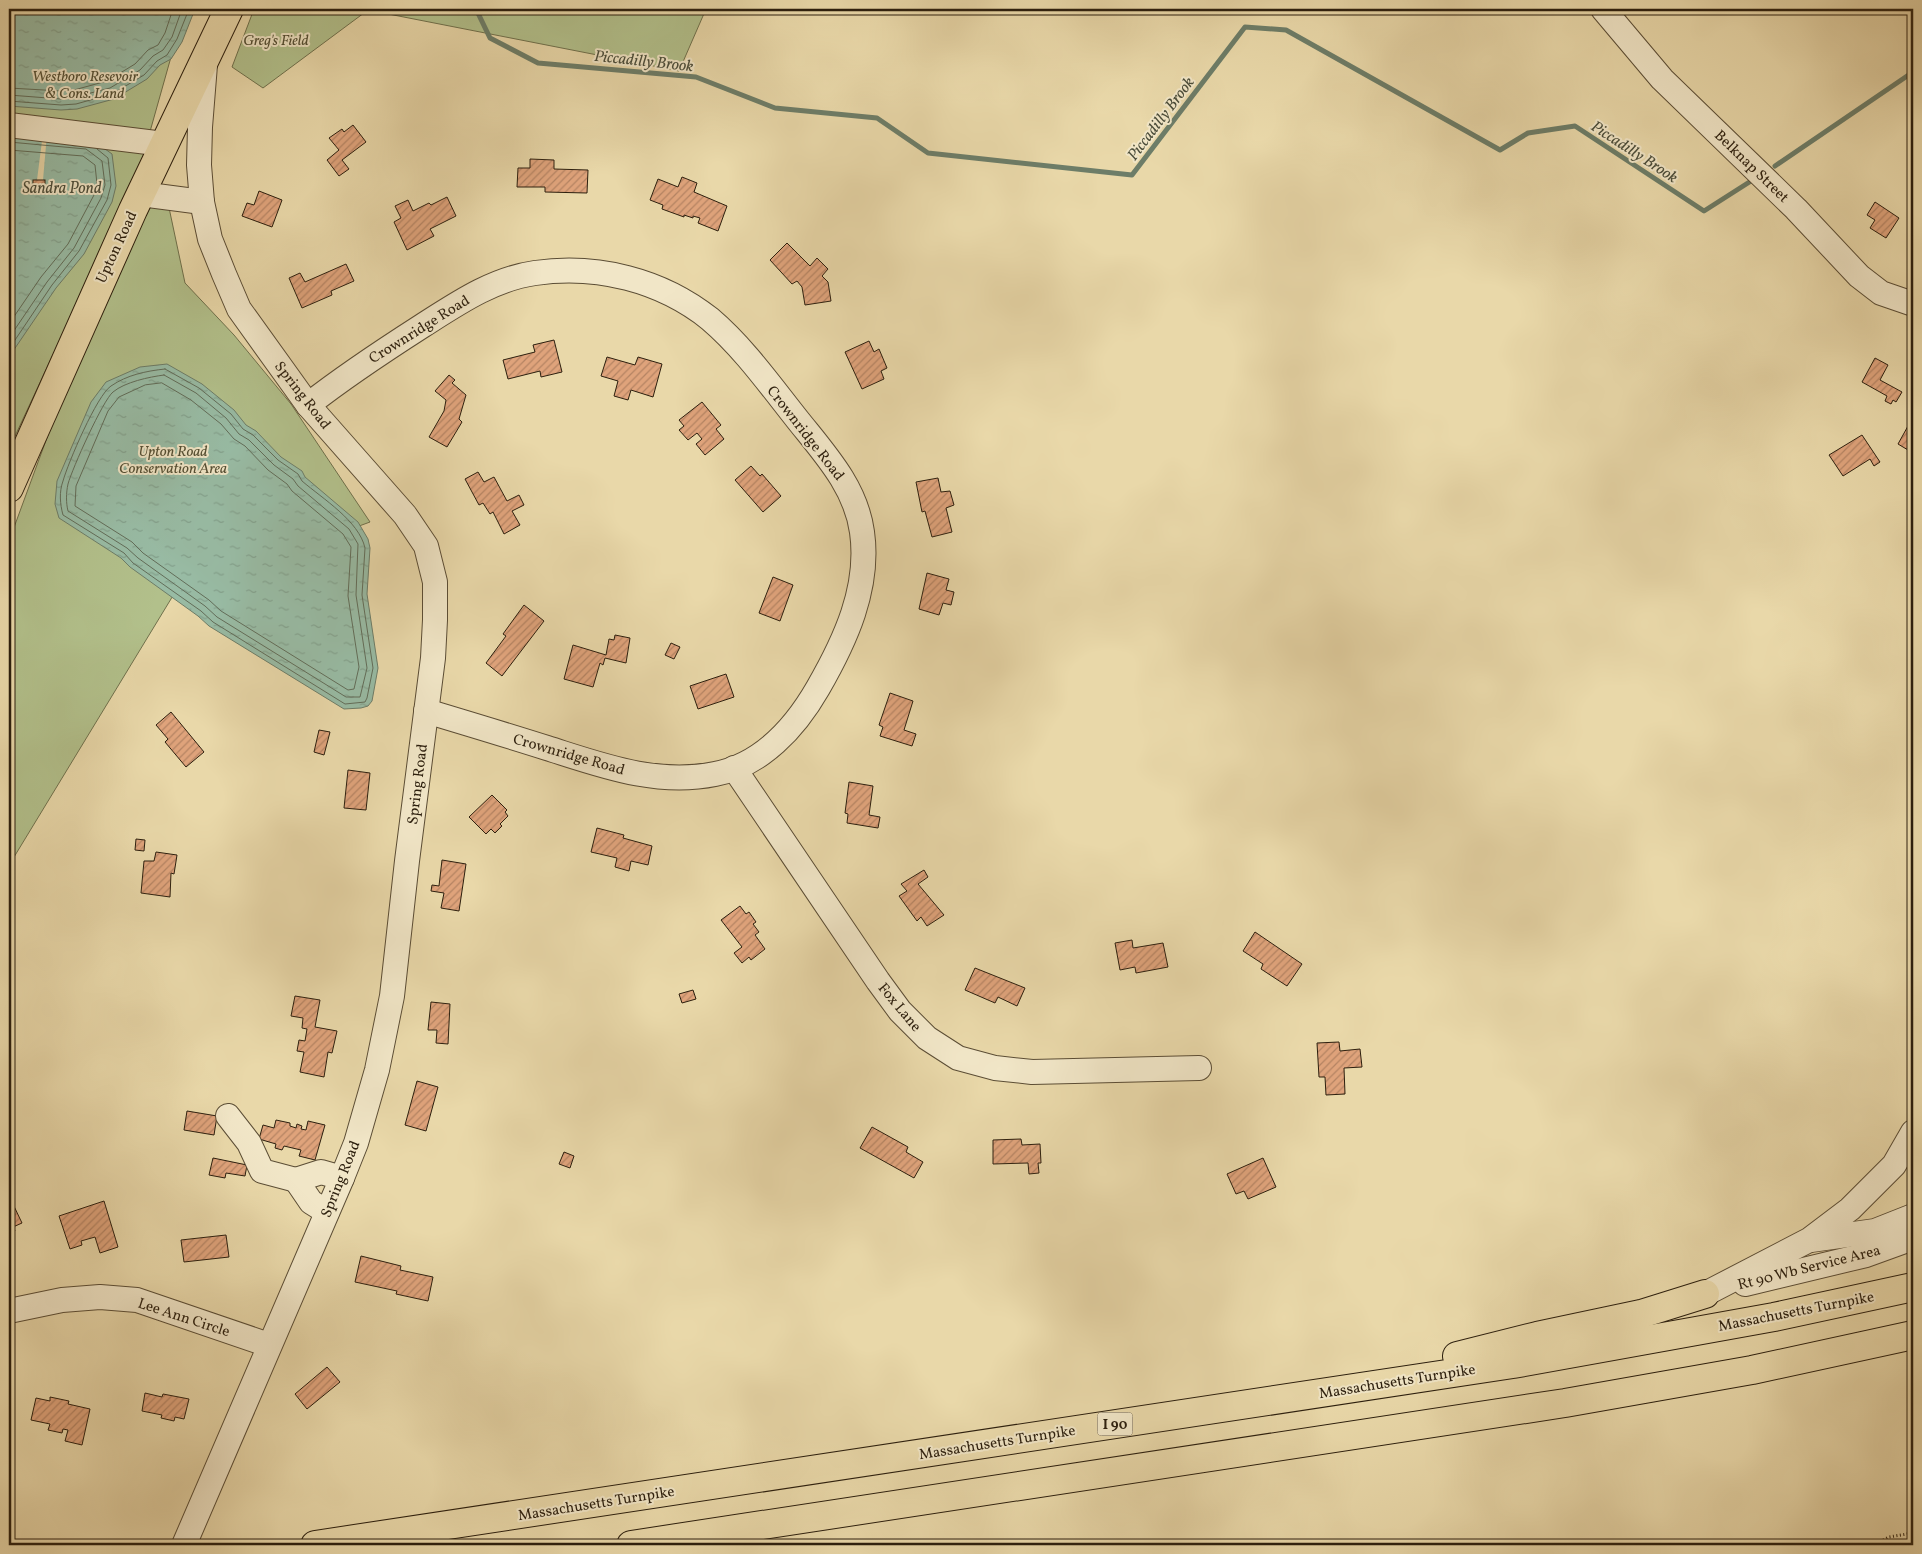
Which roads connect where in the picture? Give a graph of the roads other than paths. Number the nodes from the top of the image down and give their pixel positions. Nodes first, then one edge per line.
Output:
1 (229, 9) edge
2 (1603, 9) edge
3 (206, 56) junction
4 (9, 125) edge
5 (164, 144) junction
6 (141, 194) junction
7 (202, 202) junction
8 (1913, 304) edge
9 (308, 405) junction
10 (9, 488) edge
11 (426, 711) junction
12 (734, 768) junction
13 (1199, 1068) dead end
14 (228, 1116) dead end
15 (1913, 1132) edge
16 (1913, 1149) edge
17 (1894, 1165) junction
18 (342, 1178) junction
19 (296, 1180) junction
20 (327, 1212) junction
21 (1913, 1216) edge
22 (1913, 1238) edge
23 (1809, 1240) junction
24 (1913, 1287) edge
25 (1705, 1294) junction
26 (9, 1311) edge
27 (1913, 1335) edge
28 (269, 1345) junction
29 (1320, 1393) junction
30 (184, 1545) edge
31 (315, 1545) edge
32 (631, 1545) edge

1 - 3 main road, Upton Road
2 - 8 street, Belknap Street
3 - 5 main road, Upton Road
3 - 7 street, Spring Road
4 - 5 street
5 - 6 main road, Upton Road
6 - 7 street
6 - 10 main road, Upton Road
7 - 9 street, Spring Road
9 - 11 street, Spring Road
9 - 12 street, Crownridge Road
11 - 12 street, Crownridge Road
11 - 18 street, Spring Road
12 - 13 street, Fox Lane
14 - 19 street
15 - 17 street
16 - 17 street
17 - 23 street
18 - 19 street
18 - 20 street, Spring Road
19 - 20 street
20 - 28 street, Spring Road
21 - 23 street
22 - 25 street, Rt 90 Wb Service Area
23 - 25 street
24 - 29 main road, Massachusetts Turnpike / I 90
25 - 29 main road
26 - 28 street, Lee Ann Circle
27 - 32 main road
28 - 30 street, Spring Road
29 - 31 main road, Massachusetts Turnpike / I 90

